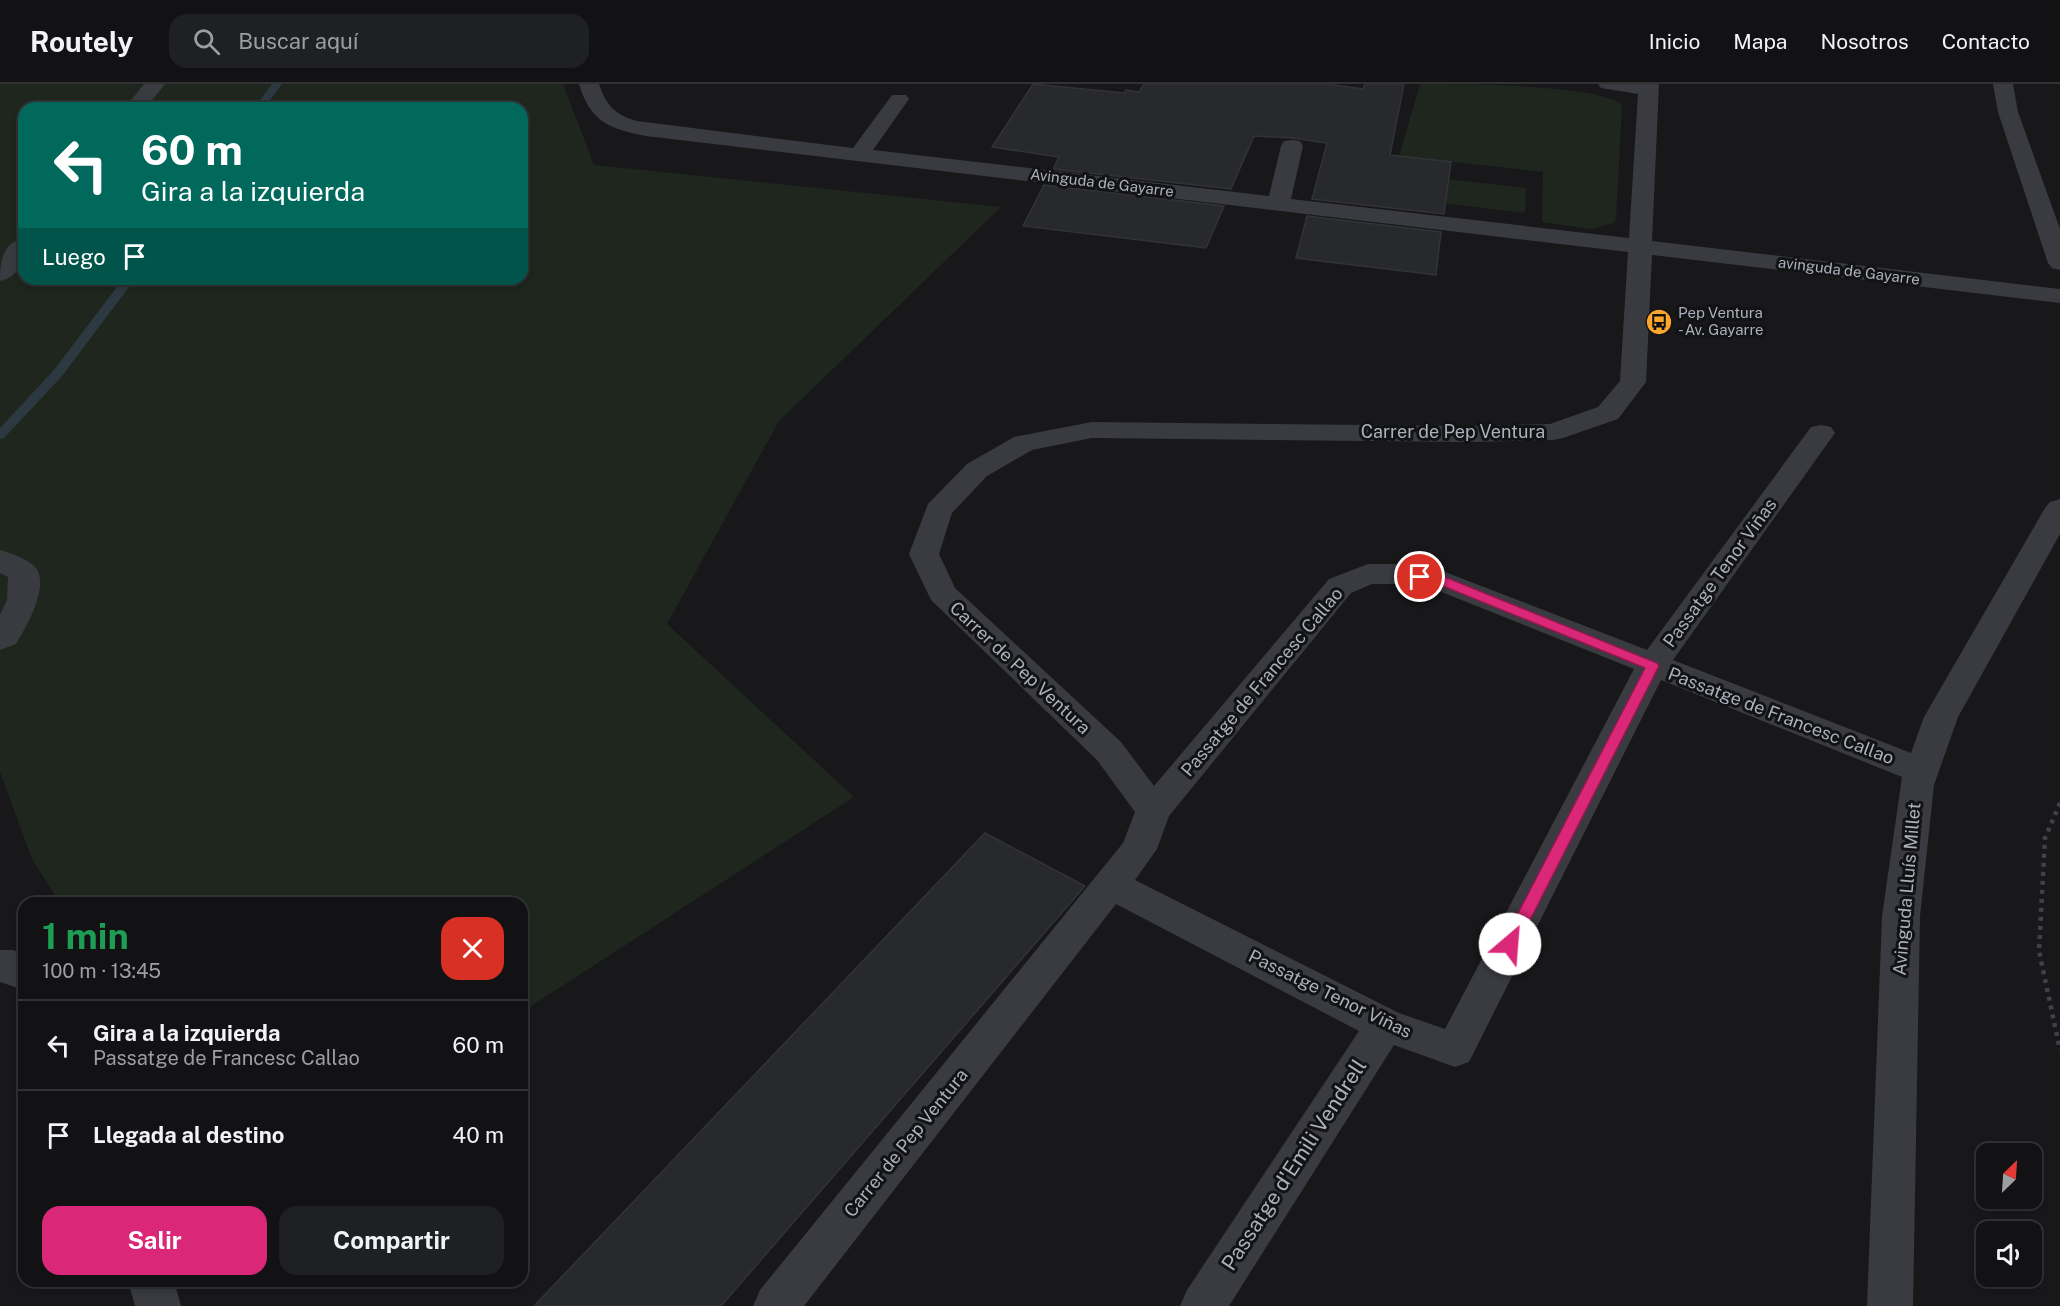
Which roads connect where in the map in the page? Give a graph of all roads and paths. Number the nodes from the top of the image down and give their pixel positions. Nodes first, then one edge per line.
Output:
1 (154, 84) edge
2 (589, 84) edge
3 (1608, 84) edge
4 (2003, 84) edge
5 (1649, 86) edge
6 (899, 99) dead end
7 (140, 102) edge
8 (1292, 146) dead end
9 (858, 155) junction
10 (1279, 204) junction
11 (1639, 246) junction
12 (18, 252) edge
13 (2060, 263) edge
14 (0, 274) edge
15 (2060, 296) edge
16 (1821, 433) dead end
17 (2060, 508) edge
18 (0, 560) edge
19 (0, 639) edge
20 (1652, 666) junction
21 (1922, 771) junction
22 (2060, 803) edge
23 (1153, 811) junction
24 (1112, 885) junction
25 (0, 966) edge
26 (18, 970) edge
27 (1385, 1025) junction
28 (2060, 1050) edge
29 (153, 1287) edge
30 (158, 1306) edge
31 (776, 1306) edge
32 (1203, 1306) edge
33 (1890, 1306) edge

1 - 7 street
2 - 9 street, Avinguda de Gayarre
3 - 5 street
4 - 13 street
5 - 11 street, Carrer de Pep Ventura
6 - 9 street
8 - 10 street
9 - 10 street, Avinguda de Gayarre
10 - 11 street, Avinguda de Gayarre
11 - 15 street, avinguda de Gayarre
11 - 23 street, Carrer de Pep Ventura
12 - 14 street
16 - 20 street, Passatge Tenor Viñas
17 - 21 street, Avinguda Lluís Millet
18 - 19 street
20 - 21 street, Passatge de Francesc Callao
20 - 23 street, Passatge de Francesc Callao
20 - 27 street, Passatge Tenor Viñas
21 - 33 street, Avinguda Lluís Millet
22 - 28 path
23 - 24 street, Carrer de Pep Ventura
24 - 27 street, Passatge Tenor Viñas
24 - 31 street, Carrer de Pep Ventura
25 - 26 street
27 - 32 street, Passatge d'Emili Vendrell
29 - 30 street

